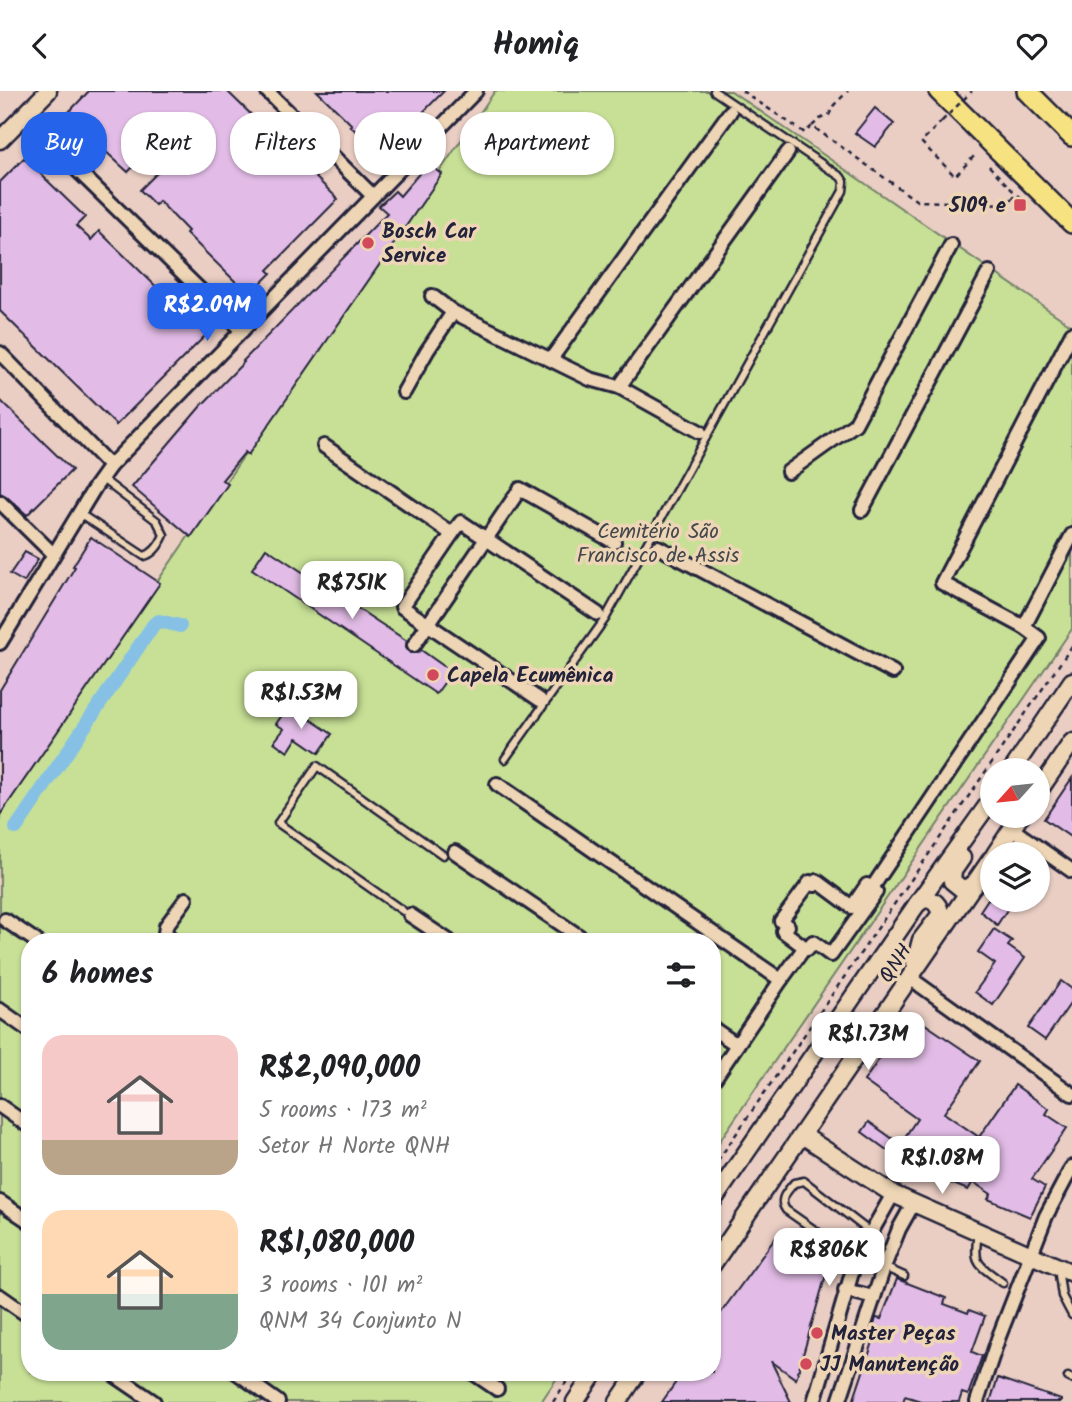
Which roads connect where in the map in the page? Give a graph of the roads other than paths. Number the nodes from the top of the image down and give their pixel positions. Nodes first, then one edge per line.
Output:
1 (48, 91) edge
2 (267, 91) edge
3 (476, 91) edge
4 (713, 91) edge
5 (939, 91) edge
6 (1027, 91) edge
7 (28, 112) edge
8 (730, 112) dead end
9 (21, 119) edge
10 (1072, 136) edge
11 (0, 140) edge
12 (788, 152) dead end
13 (82, 175) edge
14 (373, 196) junction
15 (1072, 223) edge
16 (951, 246) dead end
17 (989, 272) dead end
18 (432, 296) dead end
19 (453, 312) junction
20 (242, 331) junction
21 (1072, 333) edge
22 (0, 353) edge
23 (551, 359) junction
24 (619, 387) junction
25 (404, 391) dead end
26 (700, 432) dead end
27 (324, 446) dead end
28 (110, 466) junction
29 (788, 472) dead end
30 (101, 478) junction
31 (0, 502) edge
32 (862, 510) dead end
33 (79, 513) junction
34 (452, 534) junction
35 (1072, 535) edge
36 (486, 540) junction
37 (614, 542) dead end
38 (657, 547) dead end
39 (53, 554) junction
40 (598, 614) dead end
41 (428, 624) junction
42 (1024, 627) junction
43 (1, 640) edge
44 (414, 645) dead end
45 (893, 671) dead end
46 (1072, 681) edge
47 (540, 700) dead end
48 (1072, 742) edge
49 (1020, 758) edge
50 (505, 759) dead end
51 (1050, 774) edge
52 (496, 784) dead end
53 (980, 816) edge
54 (980, 818) edge
55 (1024, 828) edge
56 (449, 853) joint
57 (1072, 871) edge
58 (980, 876) edge
59 (974, 885) junction
60 (872, 888) junction
61 (186, 899) dead end
62 (917, 904) junction
63 (406, 913) joint
64 (5, 920) dead end
65 (24, 933) edge
66 (165, 933) edge
67 (437, 933) edge
68 (574, 933) edge
69 (713, 933) edge
70 (721, 939) edge
71 (805, 947) junction
72 (910, 978) junction
73 (781, 980) junction
74 (0, 1010) edge
75 (21, 1025) edge
76 (721, 1034) edge
77 (737, 1045) junction
78 (721, 1069) edge
79 (1072, 1094) edge
80 (0, 1106) edge
81 (21, 1120) edge
82 (802, 1135) junction
83 (1072, 1167) edge
84 (721, 1189) edge
85 (893, 1194) junction
86 (0, 1202) edge
87 (914, 1204) junction
88 (21, 1216) edge
89 (871, 1232) junction
90 (978, 1232) junction
91 (721, 1252) edge
92 (1032, 1255) junction
93 (856, 1259) junction
94 (884, 1267) junction
95 (1065, 1269) edge
96 (904, 1276) dead end
97 (1003, 1283) dead end
98 (845, 1290) junction
99 (0, 1296) edge
100 (874, 1297) junction
101 (21, 1311) edge
102 (1072, 1315) edge
103 (123, 1381) edge
104 (249, 1381) edge
105 (485, 1381) edge
106 (589, 1381) edge
107 (632, 1381) edge
108 (497, 1389) dead end
109 (621, 1397) edge
110 (154, 1402) edge
111 (278, 1402) edge
112 (575, 1402) edge
113 (814, 1402) edge
114 (839, 1402) edge
115 (977, 1402) edge

1 - 7 street
2 - 14 street
3 - 14 street
4 - 50 lane
5 - 15 main road
6 - 10 main road
8 - 23 street
9 - 11 street
12 - 24 street
13 - 20 street
14 - 20 street
16 - 29 street
17 - 32 street
18 - 19 street
19 - 23 street
19 - 25 street
20 - 28 street
21 - 42 street
22 - 28 street
23 - 24 street
24 - 26 street
27 - 34 street
28 - 30 street
30 - 33 street
30 - 33 lane
31 - 39 street
33 - 39 street
34 - 36 street
34 - 41 street
35 - 42 street
36 - 37 street
36 - 40 street
36 - 41 street
38 - 45 street
39 - 43 street
41 - 44 street
41 - 47 street
42 - 60 street
46 - 49 street
48 - 51 street
52 - 69 street
53 - 62 street, QNH
54 - 59 street
55 - 57 street
56 - 63 lane
56 - 68 street
58 - 59 street, QNH
59 - 72 street, QNH
60 - 71 street
60 - 71 street
61 - 66 street
62 - 72 street
62 - 84 street, QNH
63 - 67 street
64 - 65 street
70 - 73 street
71 - 73 street
72 - 79 street
72 - 82 street, QNH
73 - 77 street
74 - 75 street
76 - 77 street
77 - 78 street
80 - 81 street
82 - 85 street
82 - 91 street, QNH
83 - 92 street
85 - 87 street
85 - 89 street
86 - 88 street
87 - 90 street
87 - 94 street
89 - 93 street
89 - 93 lane
90 - 92 street
90 - 97 lane
92 - 95 street
92 - 115 street
93 - 98 street
94 - 96 lane
94 - 100 street
95 - 102 lane
98 - 100 street
98 - 113 street
99 - 101 street
100 - 114 street
103 - 110 street
104 - 111 street
105 - 108 street
106 - 112 street
107 - 109 street

